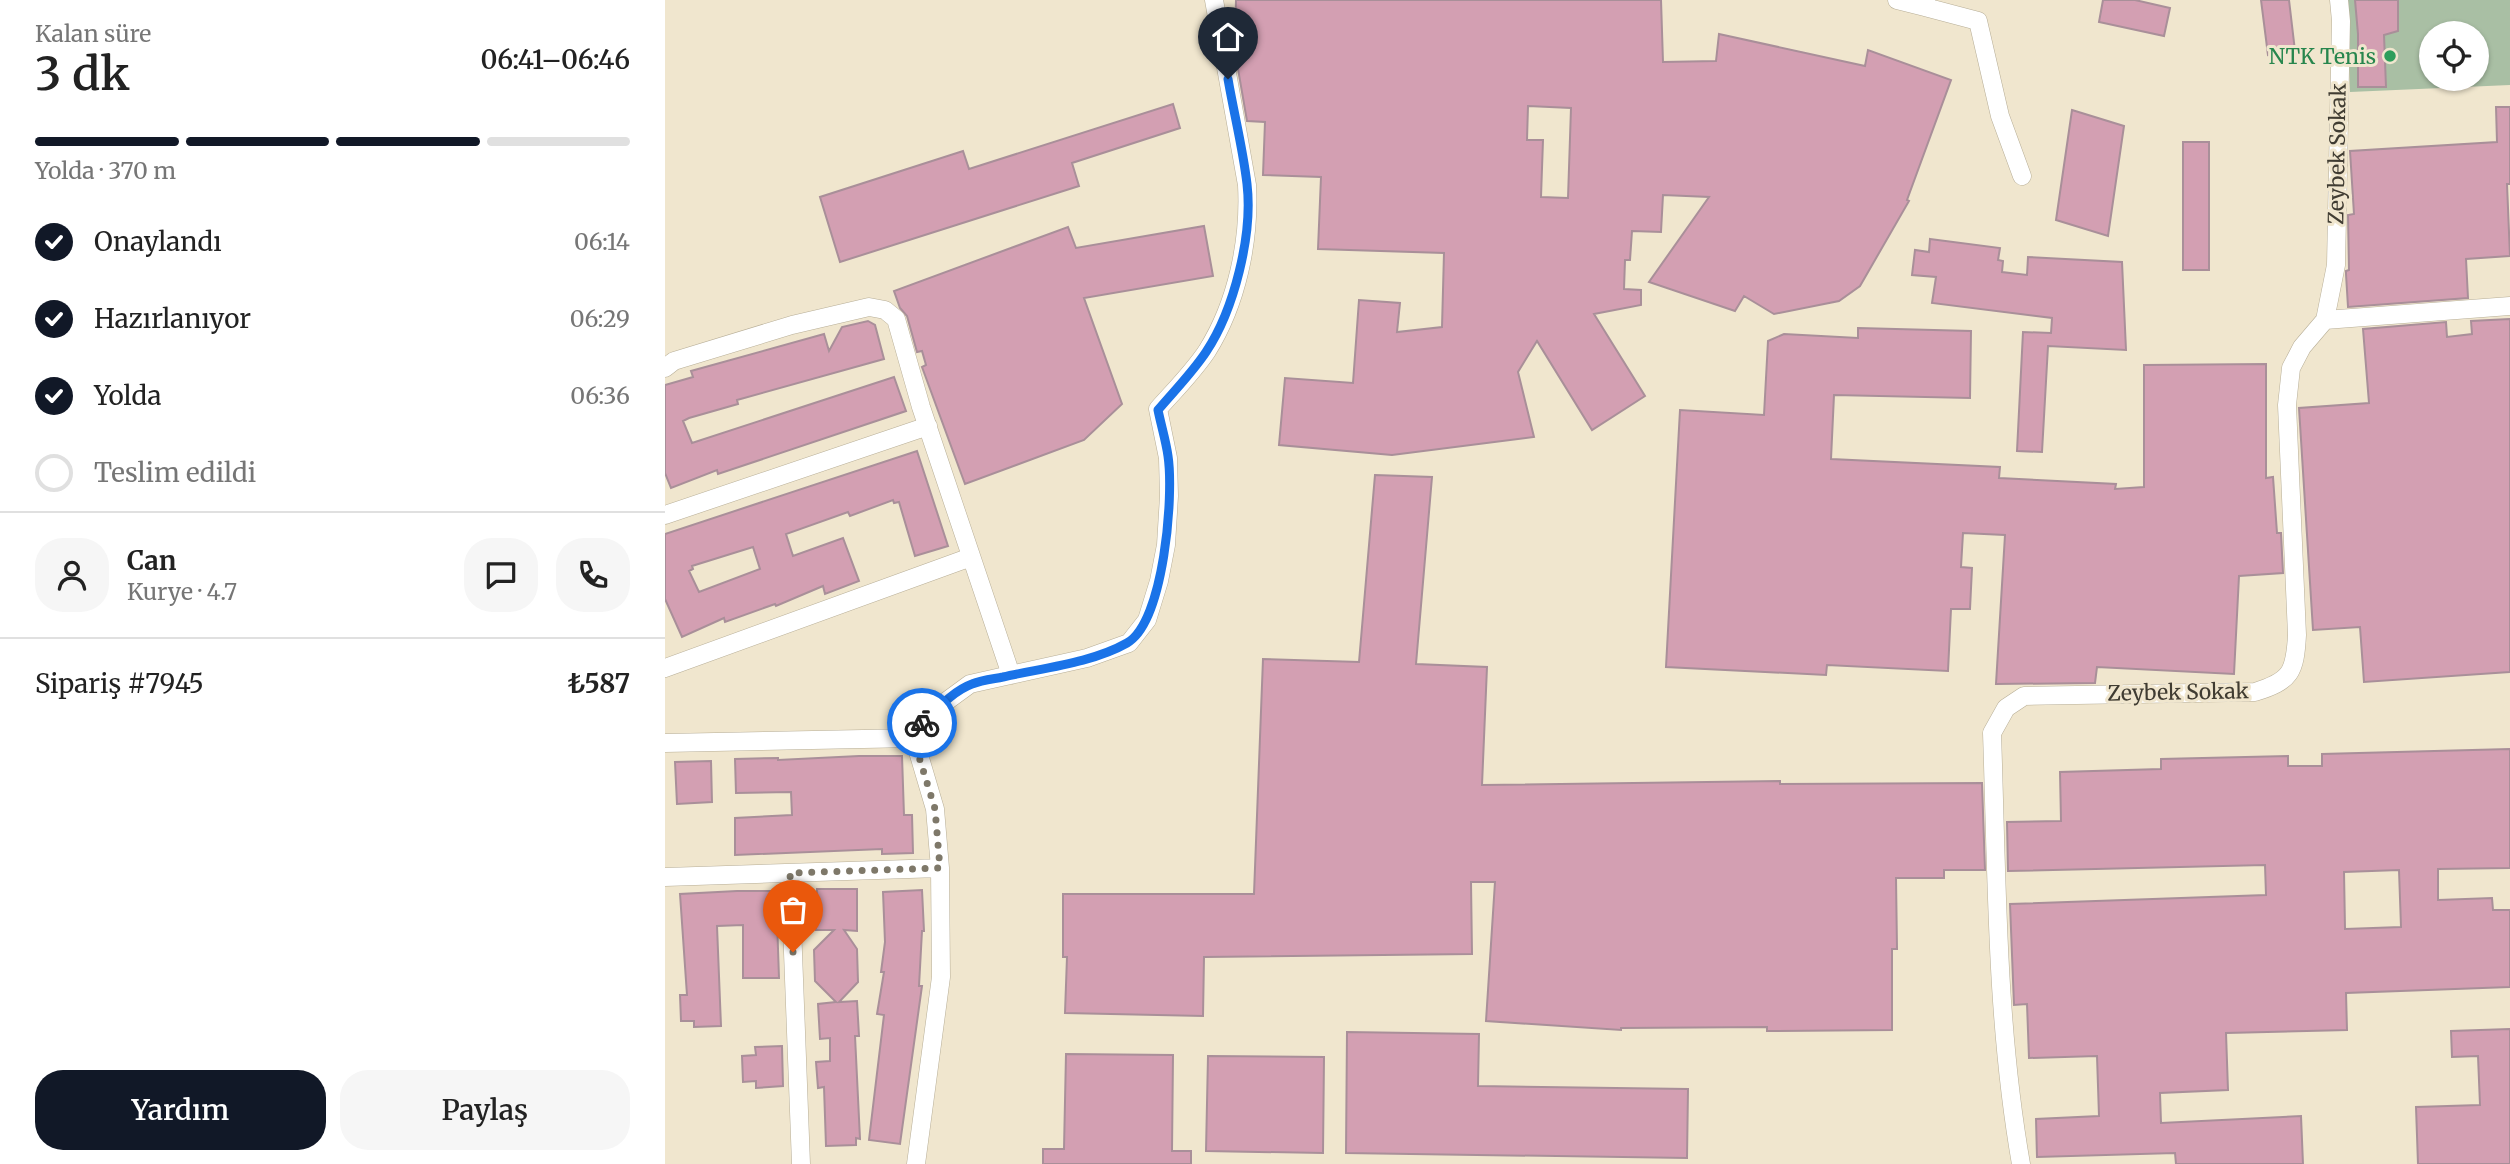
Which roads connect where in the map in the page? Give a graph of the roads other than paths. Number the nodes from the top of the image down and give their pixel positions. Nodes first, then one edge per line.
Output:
1 (1214, 0) edge
2 (1897, 0) edge
3 (2339, 0) edge
4 (1925, 4) edge
5 (2022, 176) dead end
6 (2510, 306) edge
7 (2325, 320) junction
8 (665, 368) edge
9 (927, 426) junction
10 (665, 515) edge
11 (971, 556) junction
12 (665, 668) edge
13 (1011, 675) junction
14 (913, 737) junction
15 (665, 743) edge
16 (940, 868) junction
17 (790, 873) junction
18 (665, 877) edge
19 (801, 1164) edge
20 (916, 1164) edge
21 (2021, 1164) edge

1 - 13 street
2 - 4 street
3 - 7 street, Zeybek Sokak
4 - 5 street
6 - 7 street
7 - 21 street, Zeybek Sokak
8 - 9 street
9 - 10 street
9 - 11 street
11 - 12 street
11 - 13 street
13 - 14 street
14 - 15 street
14 - 16 street
16 - 17 street
16 - 20 street
17 - 18 street
17 - 19 street

